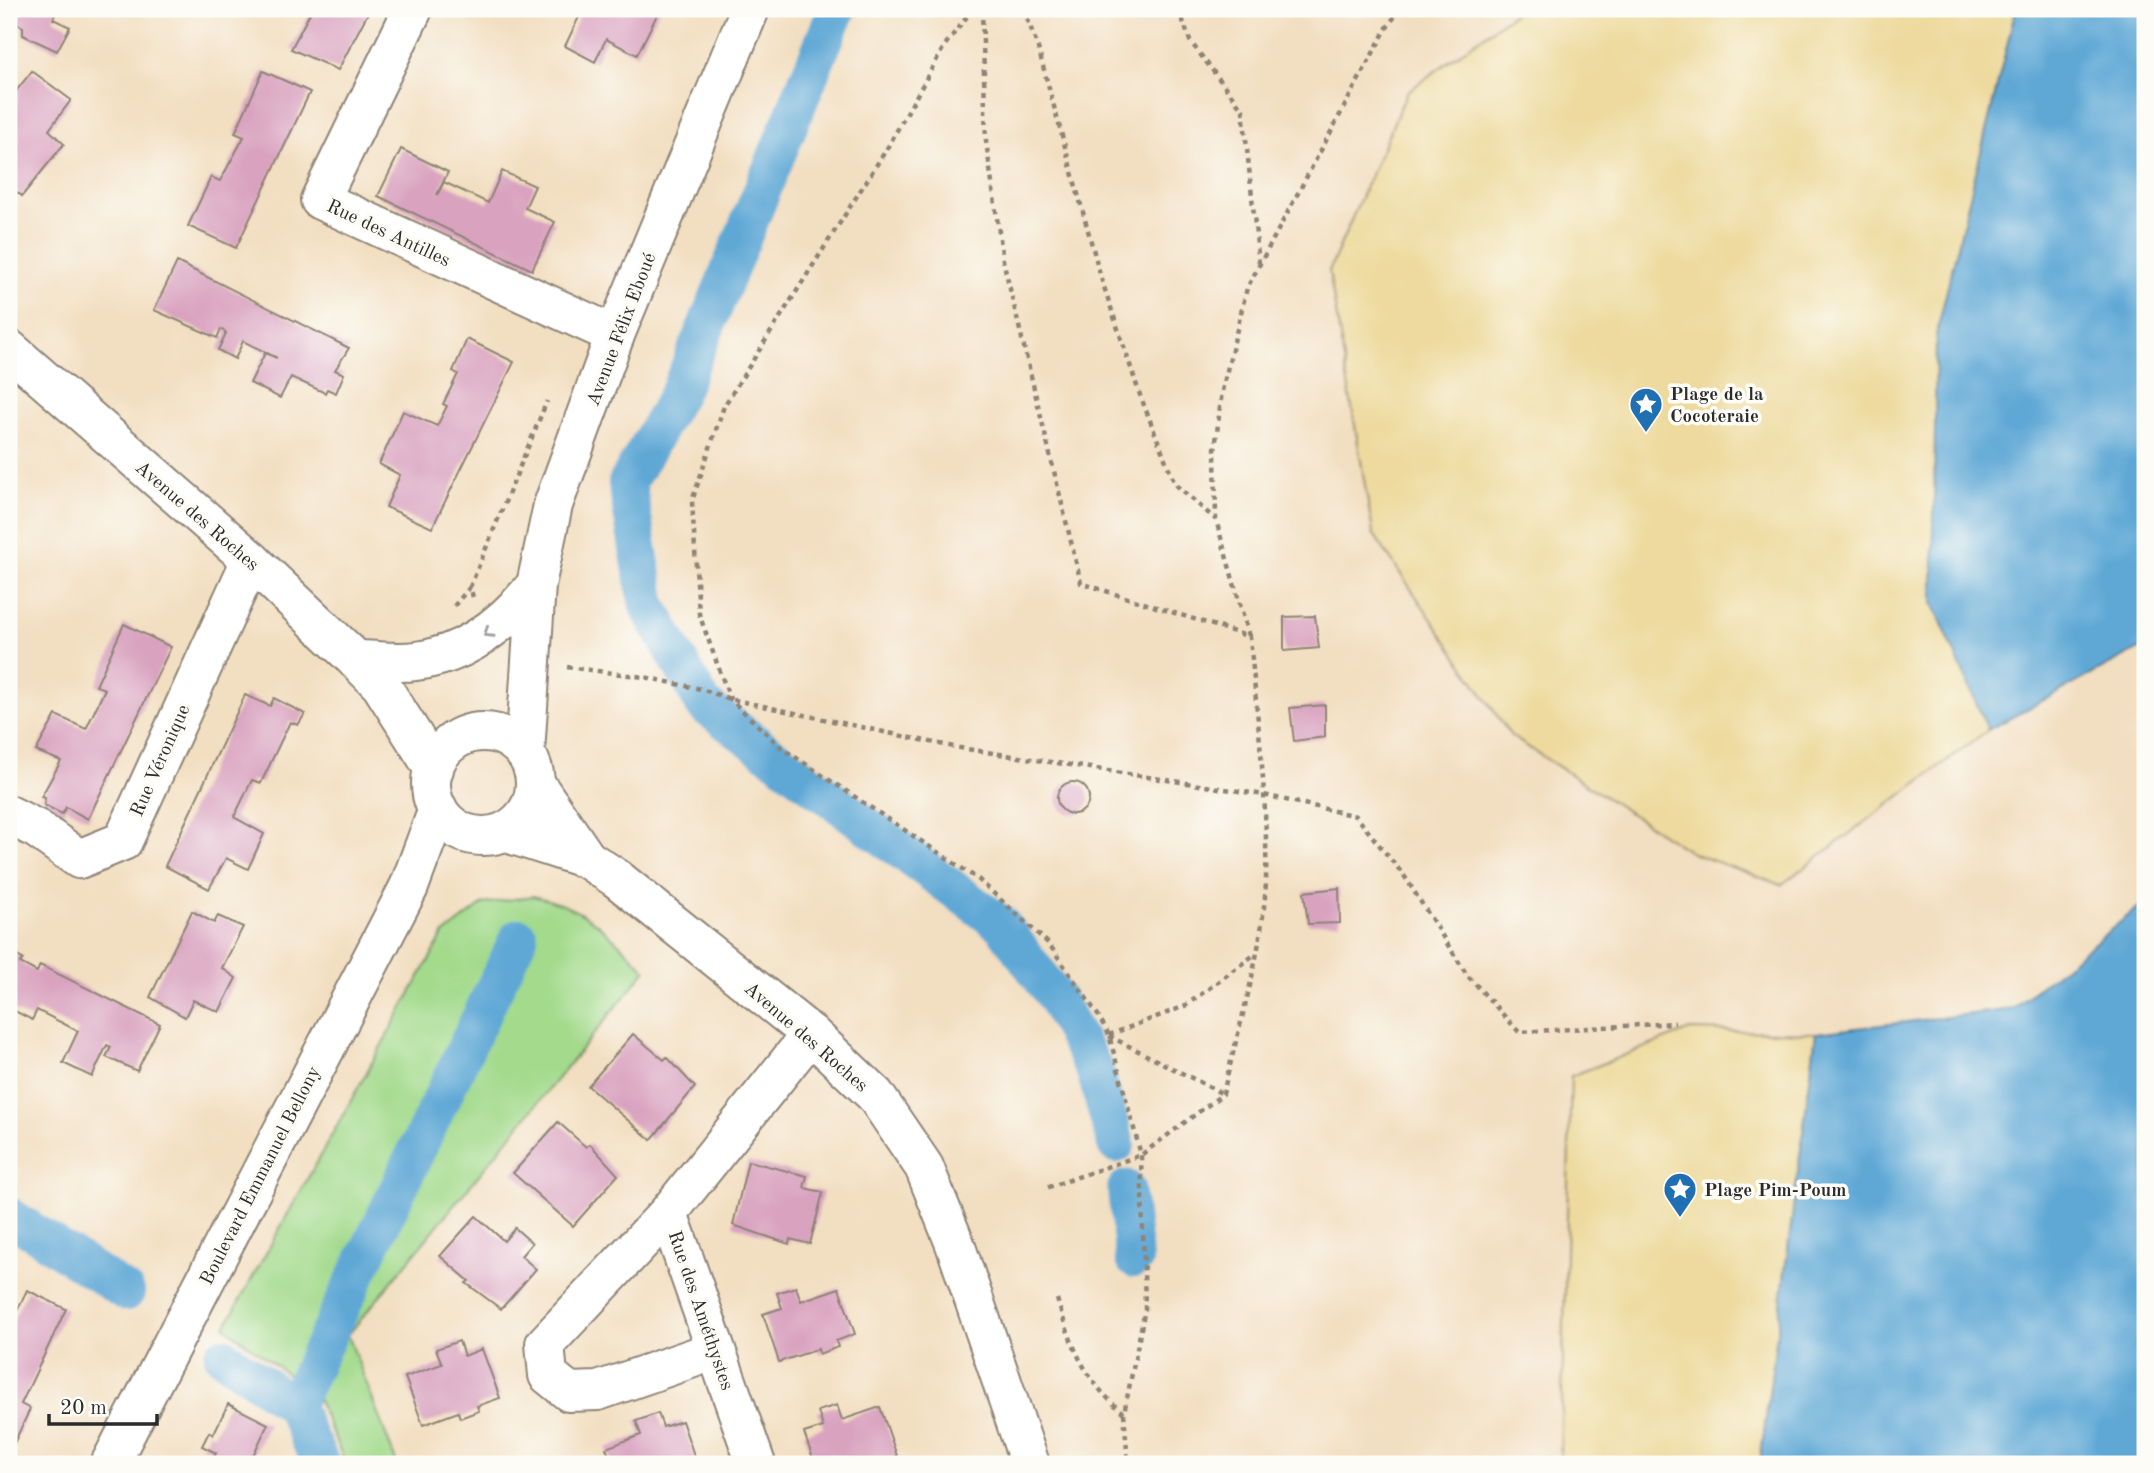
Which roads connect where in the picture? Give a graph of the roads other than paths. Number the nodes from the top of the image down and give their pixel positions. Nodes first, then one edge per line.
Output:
1 (413, 9) edge
2 (750, 9) edge
3 (615, 335) junction
4 (9, 349) edge
5 (251, 560) junction
6 (536, 585) junction
7 (538, 661) junction
8 (369, 673) junction
9 (473, 734) junction
10 (433, 768) junction
11 (530, 768) junction
12 (438, 809) junction
13 (9, 815) edge
14 (492, 834) junction
15 (587, 859) junction
16 (409, 887) junction
17 (811, 1034) junction
18 (668, 1213) junction
19 (716, 1350) junction
20 (110, 1464) edge
21 (756, 1464) edge
22 (1030, 1464) edge

1 - 3 street, Rue des Antilles
2 - 3 street, Avenue Félix Eboué
3 - 6 street, Avenue Félix Eboué
4 - 5 street, Avenue des Roches
5 - 8 street, Avenue des Roches
5 - 13 street, Rue Véronique
6 - 7 street, Avenue Félix Eboué
6 -> 8 street
7 - 9 street, Avenue Félix Eboué
7 - 11 street, Avenue Félix Eboué
8 - 9 street, Avenue des Roches
8 - 10 street, Avenue des Roches
9 - 10 street
9 - 11 street
10 - 12 street
11 - 14 street
11 - 15 street, Avenue des Roches
12 - 14 street
12 - 16 street, Boulevard Emmanuel Bellony
14 - 15 street, Avenue des Roches
14 - 16 street, Boulevard Emmanuel Bellony
15 - 17 street, Avenue des Roches
16 - 20 street, Boulevard Emmanuel Bellony
17 - 18 street, Rue des Améthystes
17 - 22 street, Avenue des Roches
18 - 19 street, Rue des Améthystes
18 - 19 street
19 - 21 street, Rue des Améthystes

